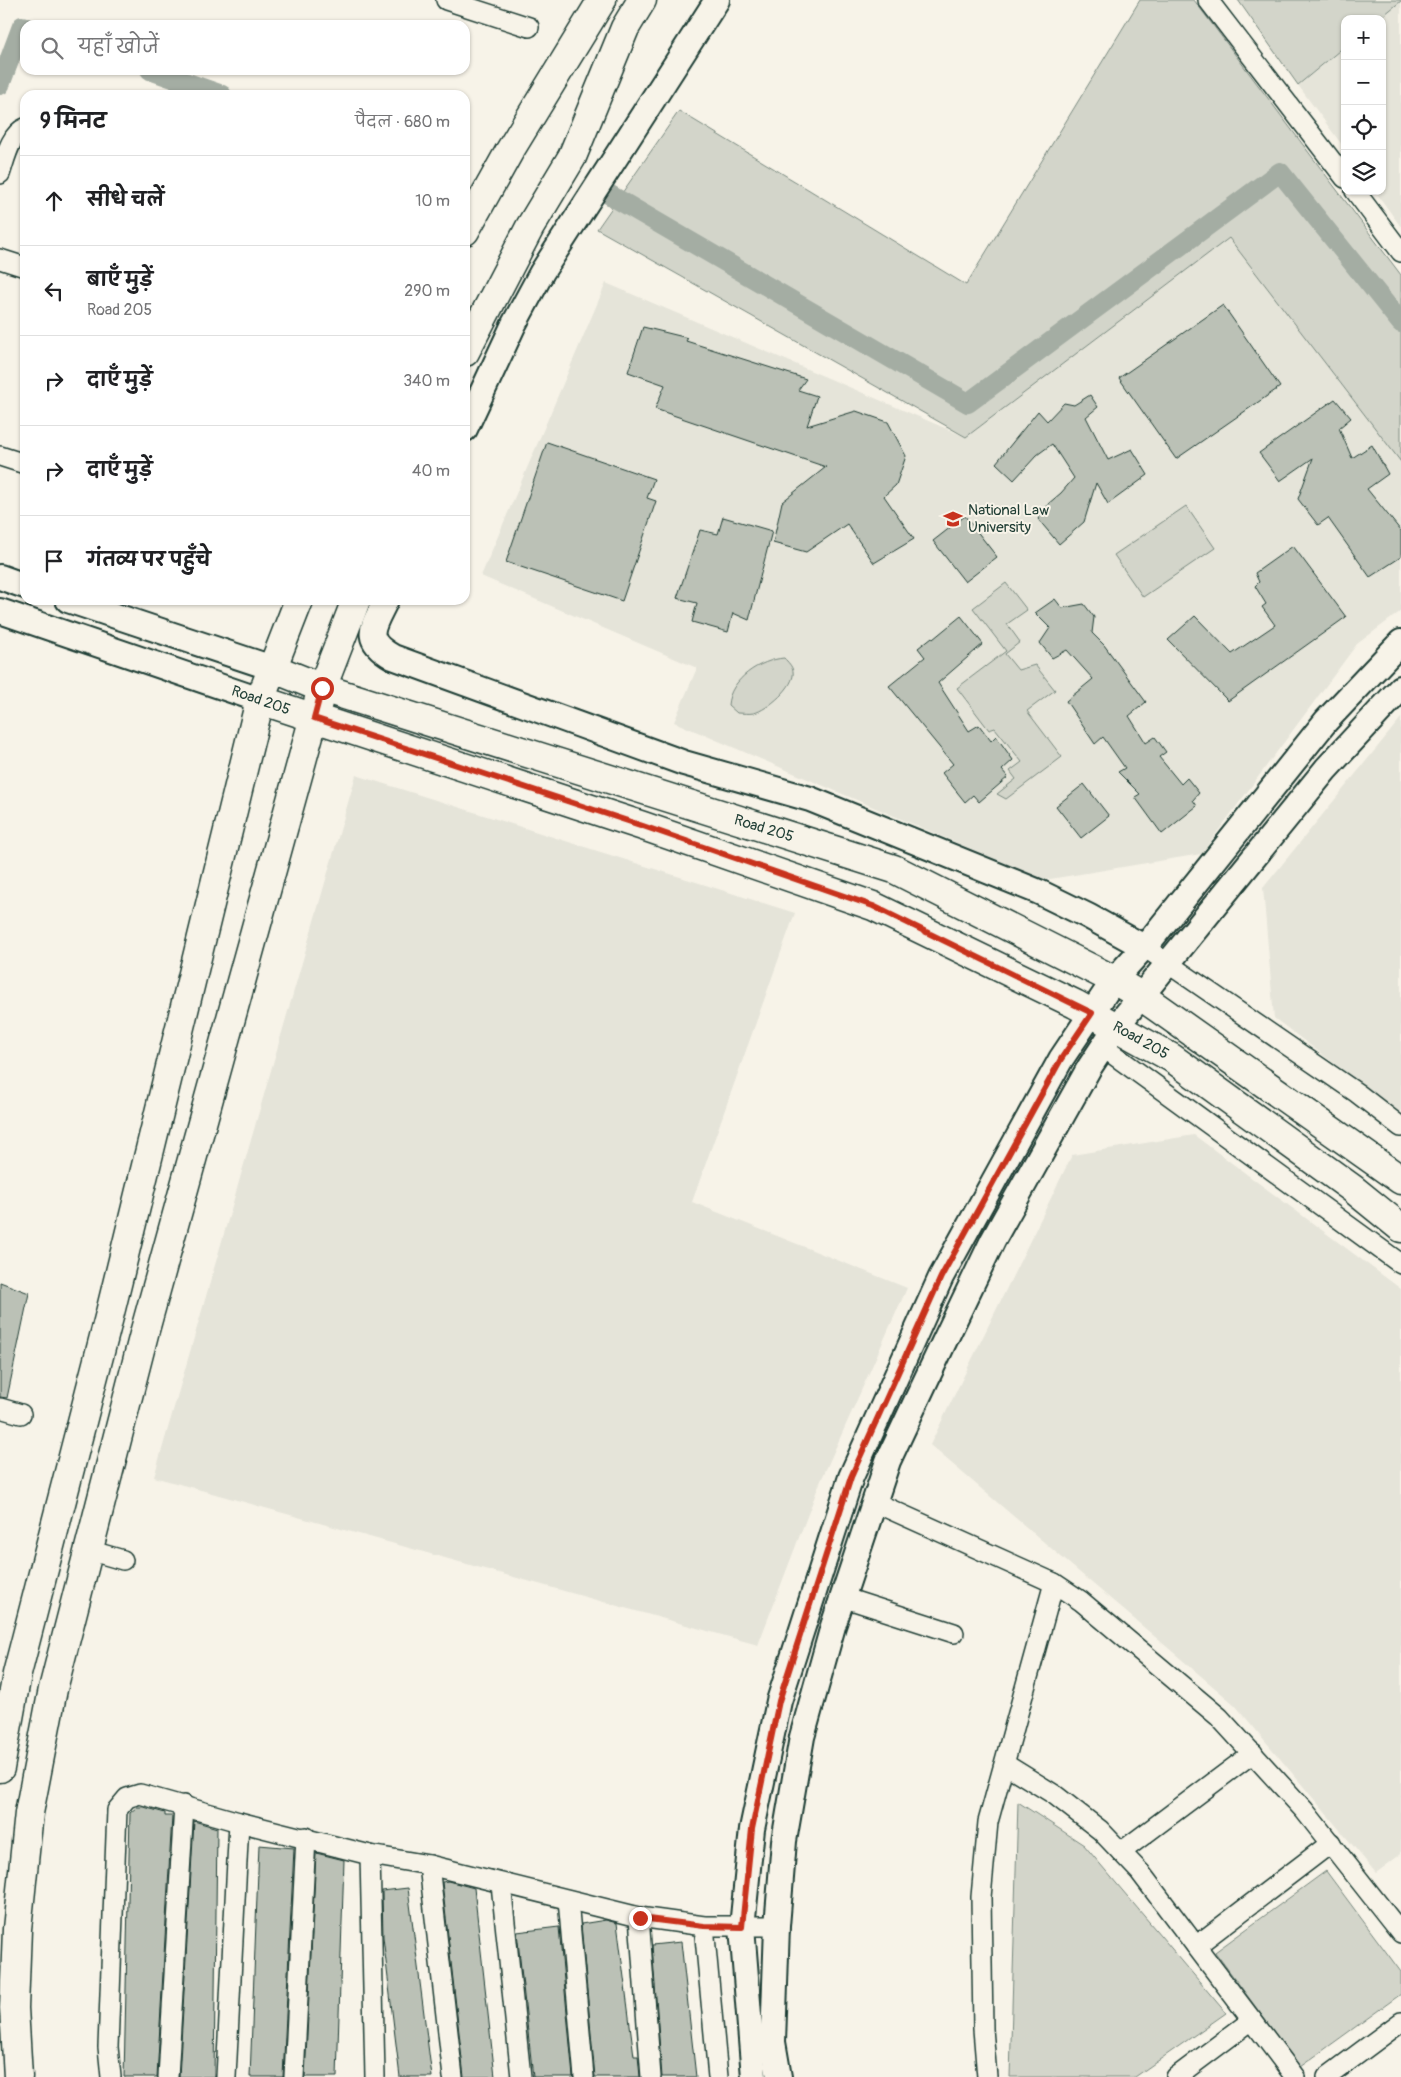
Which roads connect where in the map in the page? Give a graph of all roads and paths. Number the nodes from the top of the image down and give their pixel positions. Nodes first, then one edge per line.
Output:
1 (446, 0) edge
2 (602, 0) edge
3 (642, 0) edge
4 (717, 0) edge
5 (1208, 0) edge
6 (529, 28) dead end
7 (20, 132) edge
8 (1341, 173) edge
9 (0, 174) edge
10 (1357, 195) edge
11 (470, 223) edge
12 (1401, 252) edge
13 (0, 258) edge
14 (20, 265) edge
15 (470, 342) edge
16 (470, 418) edge
17 (0, 456) edge
18 (20, 462) edge
19 (0, 577) edge
20 (20, 584) edge
21 (83, 605) edge
22 (297, 605) edge
23 (354, 605) edge
24 (384, 605) edge
25 (0, 611) edge
26 (1401, 642) edge
27 (272, 668) junction
28 (322, 688) junction
29 (1401, 688) edge
30 (260, 700) junction
31 (314, 718) junction
32 (1144, 947) junction
33 (1169, 963) junction
34 (1114, 980) junction
35 (1141, 996) junction
36 (1092, 1013) junction
37 (1110, 1037) junction
38 (1401, 1127) edge
39 (1401, 1180) edge
40 (1401, 1228) edge
41 (1401, 1264) edge
42 (0, 1408) edge
43 (21, 1414) dead end
44 (874, 1502) junction
45 (88, 1550) junction
46 (123, 1560) dead end
47 (1054, 1583) junction
48 (842, 1597) junction
49 (954, 1633) dead end
50 (1253, 1753) junction
51 (1005, 1764) junction
52 (0, 1768) edge
53 (184, 1805) junction
54 (238, 1822) junction
55 (306, 1837) junction
56 (1331, 1844) junction
57 (1121, 1852) junction
58 (370, 1855) junction
59 (429, 1865) junction
60 (501, 1884) junction
61 (568, 1900) junction
62 (640, 1918) junction
63 (704, 1926) junction
64 (776, 1926) junction
65 (742, 1927) junction
66 (1401, 1933) edge
67 (1196, 1946) junction
68 (1252, 2020) junction
69 (1401, 2022) edge
70 (18, 2077) edge
71 (111, 2077) edge
72 (168, 2077) edge
73 (226, 2077) edge
74 (294, 2077) edge
75 (375, 2077) edge
76 (453, 2077) edge
77 (520, 2077) edge
78 (584, 2077) edge
79 (651, 2077) edge
80 (718, 2077) edge
81 (754, 2077) edge
82 (779, 2077) edge
83 (987, 2077) edge
84 (1176, 2077) edge
85 (1295, 2077) edge
86 (1327, 2077) edge

1 - 6 street
2 - 11 main road
3 - 15 main road
4 - 16 street
5 - 8 street
7 - 9 street
10 - 12 street
13 - 14 street
17 - 18 street
19 - 20 street
21 - 27 street, Road 205
22 - 27 main road
23 - 28 main road
24 - 32 street
25 - 30 street, Road 205
26 - 32 street
27 - 28 main road, Road 205
27 - 30 main road
28 - 31 main road
28 - 34 main road, Road 205
29 - 33 street
30 - 31 main road, Road 205
30 - 52 main road
31 - 36 main road, Road 205
31 - 45 main road
32 - 33 street
32 - 34 street
33 - 35 street
33 - 38 street
34 - 35 main road, Road 205
34 - 36 street
35 - 37 street
35 - 39 main road, Road 205
36 - 37 main road, Road 205
36 - 65 street
37 - 40 main road, Road 205
37 - 41 street
37 - 44 street
42 - 43 street
44 - 47 street
44 - 48 street
45 - 46 street
45 - 70 main road
47 - 50 street
47 - 51 street
48 - 49 street
48 - 64 street
50 - 56 street
50 - 57 street
51 - 57 street
51 - 83 street
53 - 54 street
53 - 71 street
53 - 72 street
54 - 55 street
54 - 73 street
55 - 58 street
55 - 74 street
56 - 66 street
56 - 67 street
57 - 67 street
58 - 59 street
58 - 75 street
59 - 60 street
59 - 76 street
60 - 61 street
60 - 77 street
61 - 62 street
61 - 78 street
62 - 63 street
62 - 79 street
63 - 65 street
63 - 80 street
64 - 65 street
64 - 82 street
65 - 81 street
67 - 68 street
68 - 84 street
68 - 85 street
69 - 86 street

